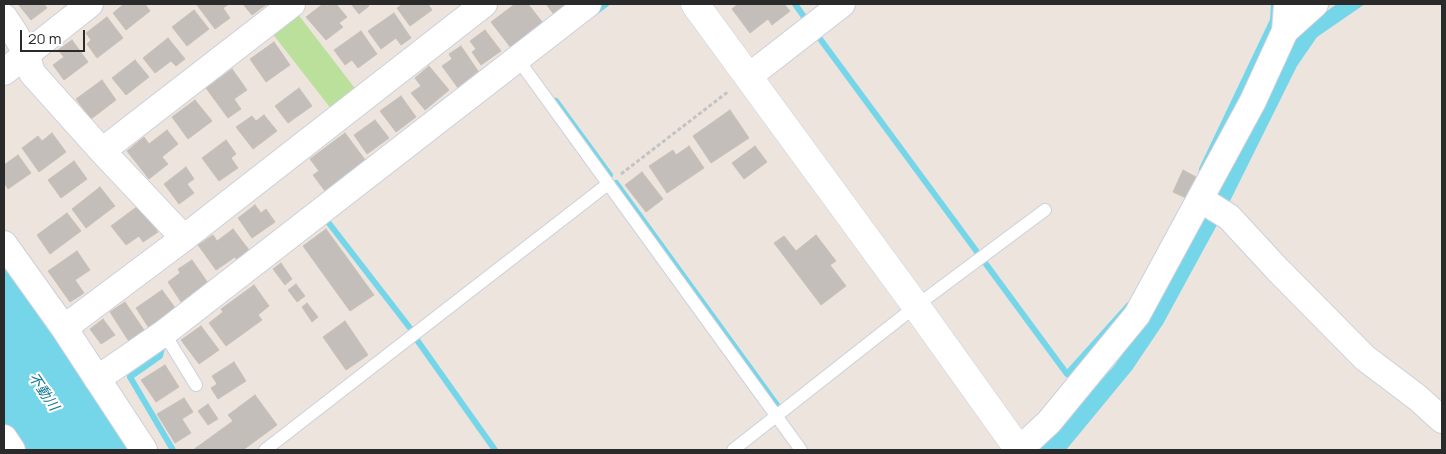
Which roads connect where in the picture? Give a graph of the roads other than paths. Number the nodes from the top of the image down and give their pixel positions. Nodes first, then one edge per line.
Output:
1 (90, 4) edge
2 (292, 4) edge
3 (484, 4) edge
4 (588, 4) edge
5 (696, 4) edge
6 (842, 4) edge
7 (1315, 4) edge
8 (4, 17) edge
9 (1288, 20) edge
10 (26, 53) junction
11 (517, 58) junction
12 (4, 72) edge
13 (748, 77) junction
14 (102, 151) junction
15 (608, 184) junction
16 (1203, 201) junction
17 (1045, 210) dead end
18 (184, 238) junction
19 (4, 244) edge
20 (916, 306) junction
21 (64, 328) junction
22 (164, 333) junction
23 (97, 379) junction
24 (196, 385) dead end
25 (777, 417) junction
26 (1442, 420) edge
27 (4, 438) edge
28 (12, 450) edge
29 (144, 450) edge
30 (265, 450) edge
31 (733, 450) edge
32 (802, 450) edge
33 (1019, 450) edge

1 - 10 street
2 - 14 street
3 - 18 street
4 - 11 street
5 - 13 street
6 - 13 street
7 - 9 street
8 - 10 street
9 - 16 street
10 - 12 street
10 - 14 street
11 - 15 lane
11 - 22 street
13 - 20 street
14 - 18 street
15 - 25 lane
15 - 30 lane
16 - 26 street
16 - 33 street
17 - 20 lane
18 - 21 street
19 - 21 street
20 - 25 lane
20 - 33 street
21 - 23 street
22 - 23 street
22 - 24 lane
23 - 29 street
25 - 31 lane
25 - 32 lane
27 - 28 street

